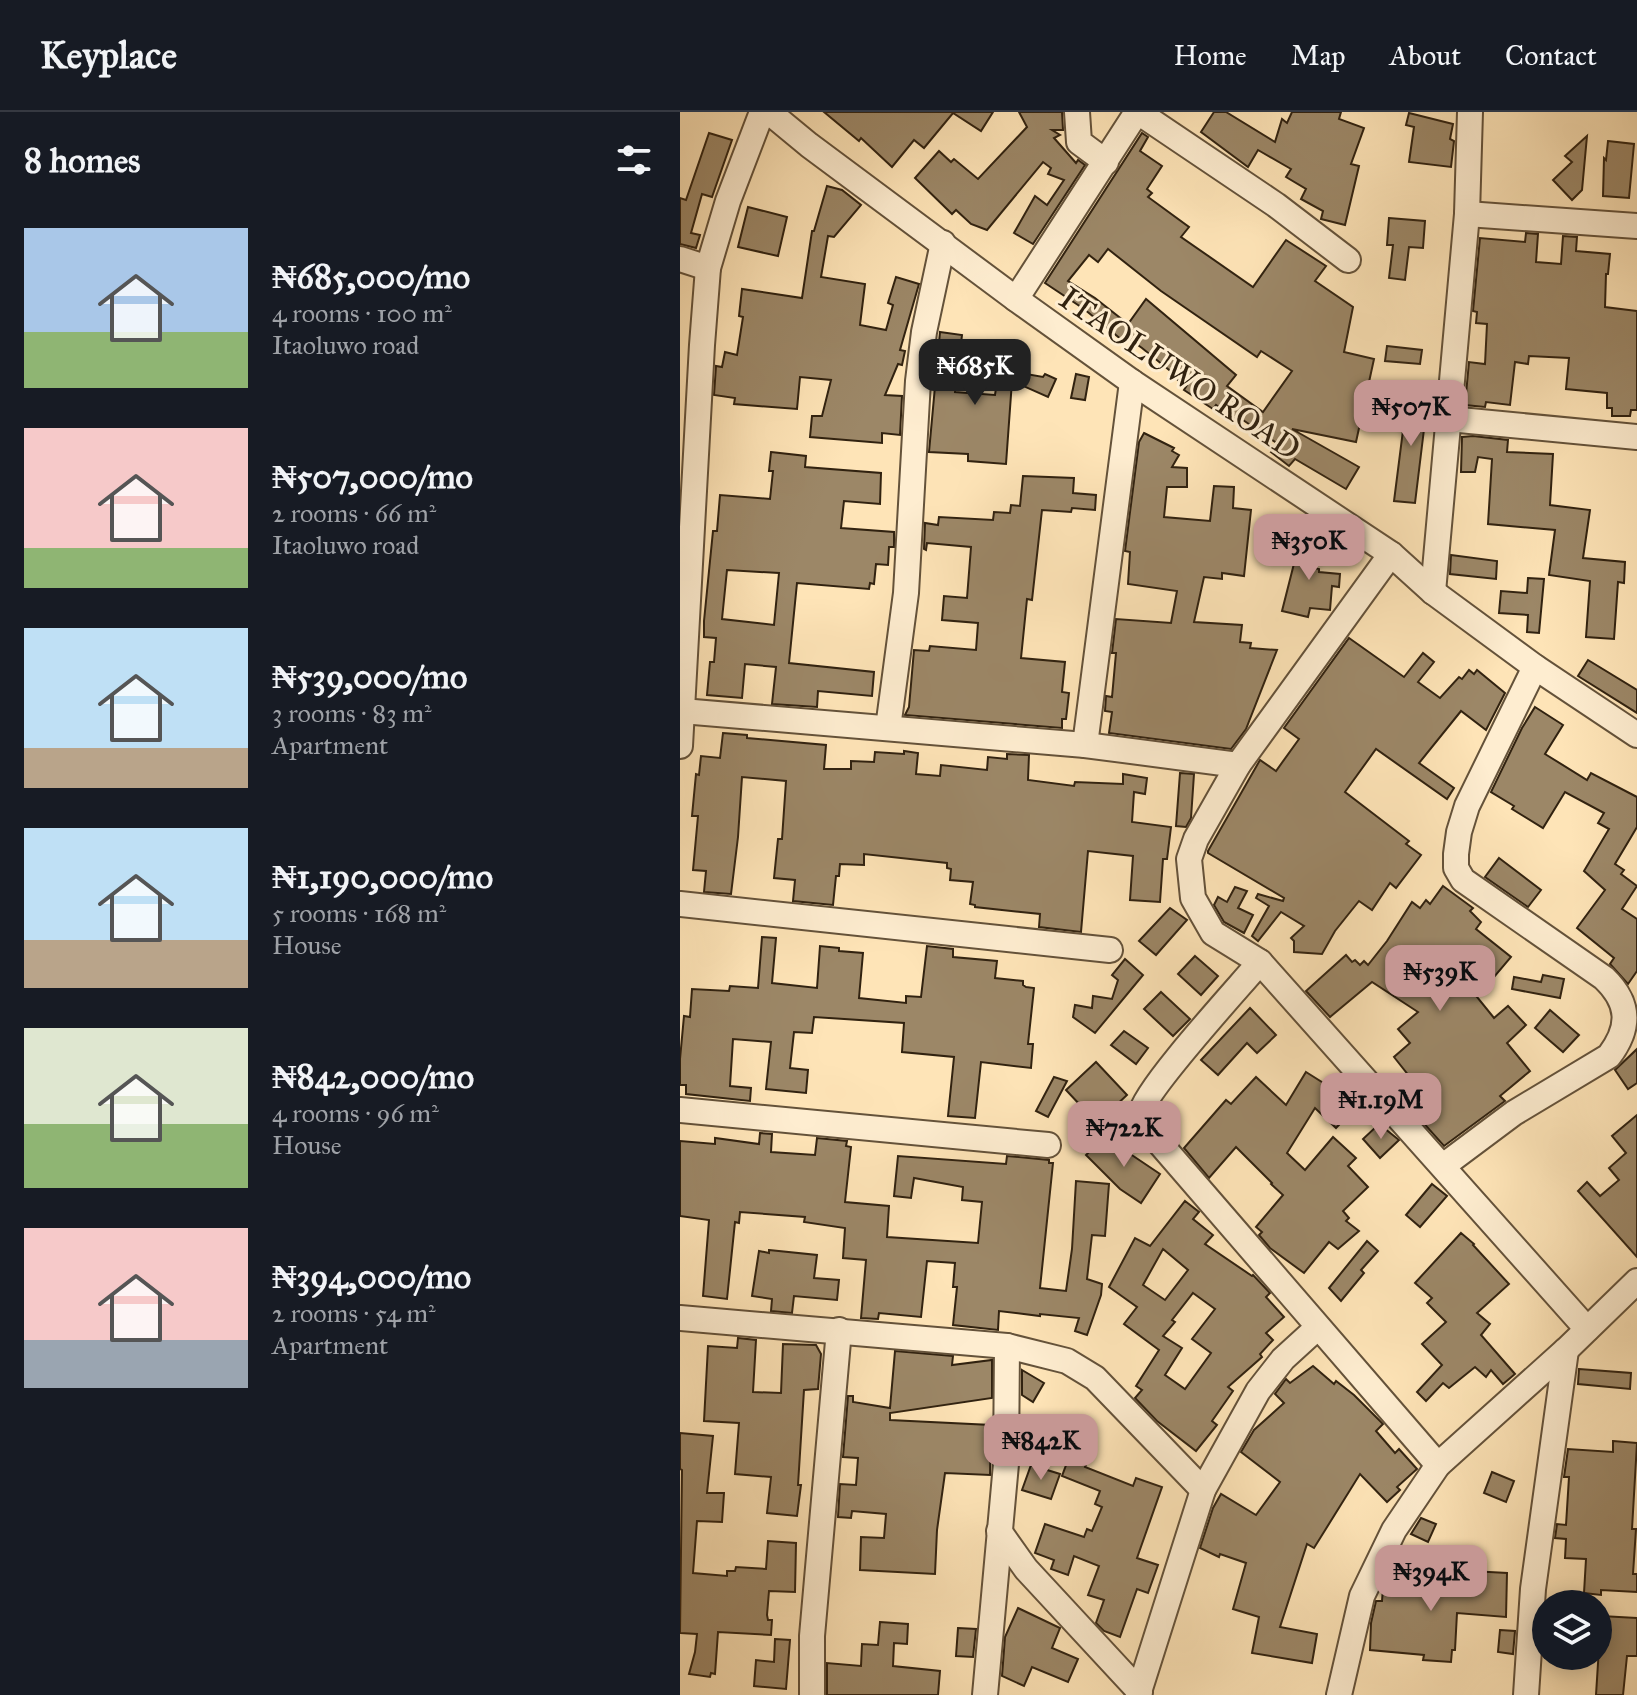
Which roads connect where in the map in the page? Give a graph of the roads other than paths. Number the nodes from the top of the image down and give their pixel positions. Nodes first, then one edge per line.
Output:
1 (762, 112) edge
2 (769, 112) edge
3 (1077, 112) edge
4 (1138, 112) edge
5 (1470, 112) edge
6 (1106, 162) junction
7 (1467, 214) junction
8 (1637, 226) edge
9 (943, 243) junction
10 (680, 259) edge
11 (1348, 260) dead end
12 (708, 268) junction
13 (1016, 299) junction
14 (1132, 382) junction
15 (1449, 419) junction
16 (1637, 437) edge
17 (1391, 554) junction
18 (1433, 592) junction
19 (1535, 667) junction
20 (682, 711) junction
21 (888, 728) junction
22 (1637, 735) edge
23 (1085, 745) junction
24 (680, 746) edge
25 (1238, 765) junction
26 (680, 904) edge
27 (1110, 950) dead end
28 (1260, 962) junction
29 (680, 1110) edge
30 (1048, 1145) dead end
31 (1443, 1166) junction
32 (1637, 1281) edge
33 (680, 1318) edge
34 (1317, 1328) junction
35 (1587, 1329) junction
36 (839, 1330) junction
37 (1007, 1346) junction
38 (1566, 1350) junction
39 (1438, 1465) junction
40 (1203, 1490) junction
41 (999, 1531) junction
42 (1139, 1693) edge
43 (812, 1695) edge
44 (985, 1695) edge
45 (1339, 1695) edge
46 (1526, 1695) edge

1 - 12 street
2 - 9 street, ITAOLUWO ROAD
3 - 6 street
4 - 6 street
4 - 11 street
5 - 7 street
6 - 13 street
7 - 8 street
7 - 15 street
9 - 13 street, ITAOLUWO ROAD
9 - 21 street
10 - 12 street
12 - 20 street
13 - 14 street, ITAOLUWO ROAD
14 - 17 street, ITAOLUWO ROAD
14 - 23 street
15 - 16 street
15 - 18 street
17 - 18 street, ITAOLUWO ROAD
17 - 25 street
18 - 19 street, ITAOLUWO ROAD
19 - 22 street, ITAOLUWO ROAD
19 - 31 street
20 - 21 street
20 - 24 street
21 - 23 street
23 - 25 street
25 - 28 street
26 - 27 street
28 - 31 street
28 - 34 street
29 - 30 street
31 - 35 street
32 - 35 street
33 - 36 street
34 - 39 street
34 - 40 street
35 - 38 street
36 - 37 street
36 - 43 street
37 - 40 street
37 - 41 street
38 - 39 street
38 - 46 street
39 - 45 street
40 - 42 street
41 - 42 street
41 - 44 street

